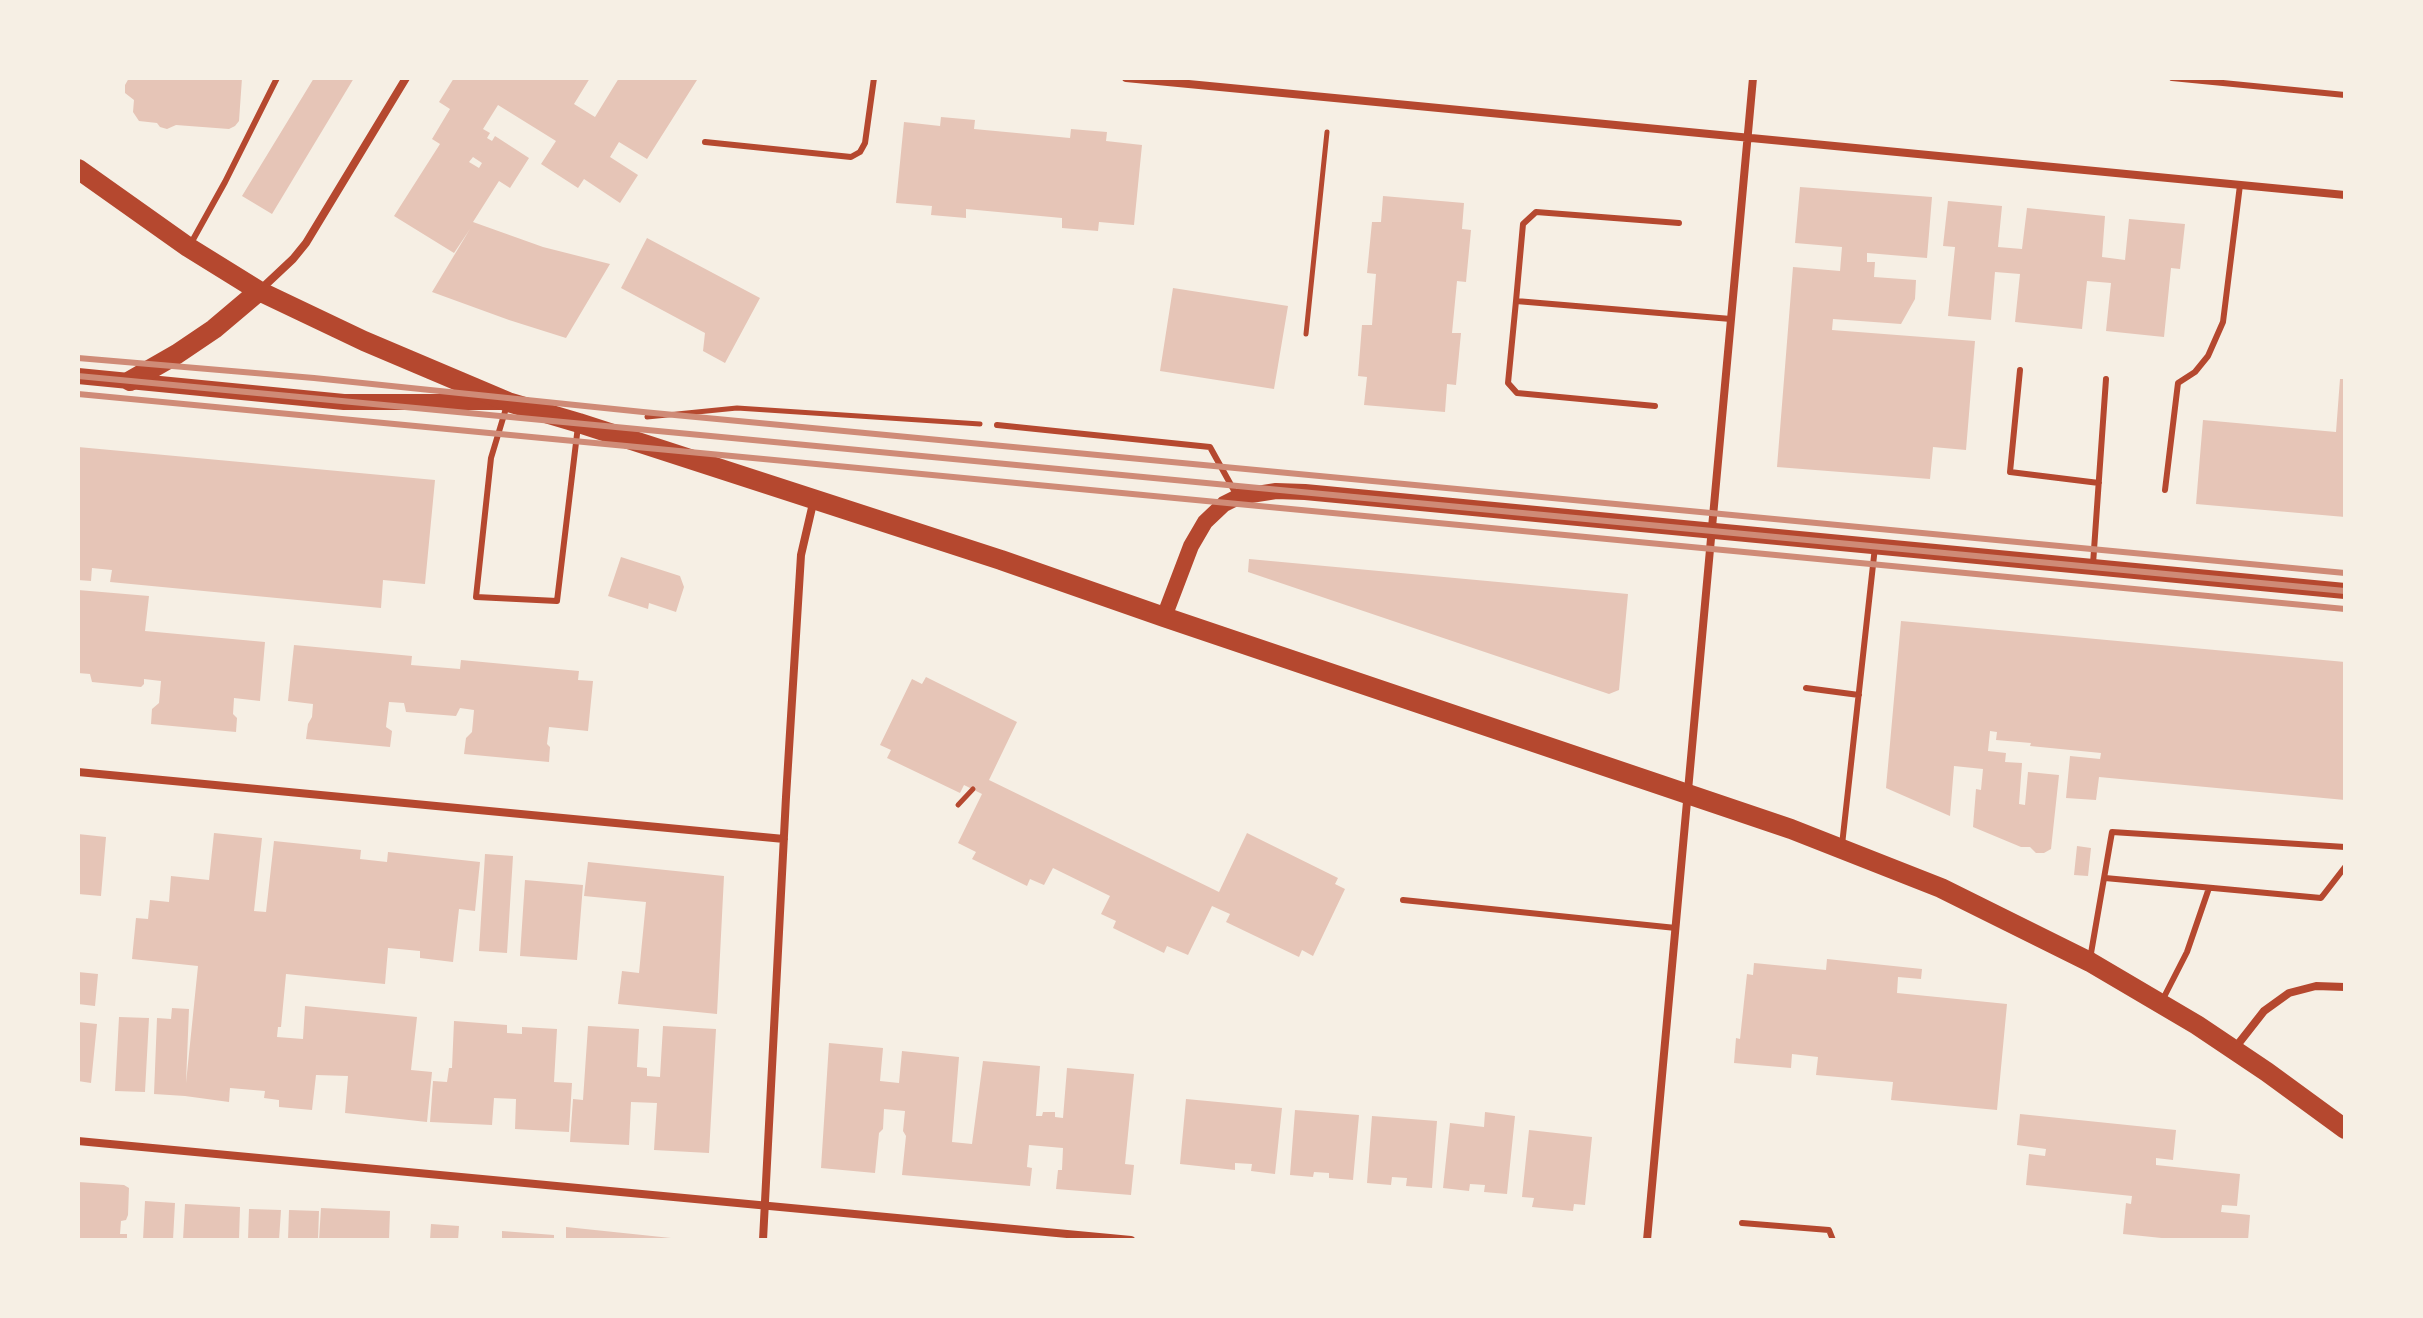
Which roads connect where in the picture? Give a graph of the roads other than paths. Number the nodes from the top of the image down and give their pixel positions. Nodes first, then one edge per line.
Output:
1 (277, 78) edge
2 (406, 78) edge
3 (874, 78) edge
4 (1126, 78) edge
5 (1753, 78) edge
6 (2172, 78) edge
7 (2219, 80) edge
8 (2345, 95) edge
9 (1748, 138) junction
10 (705, 142) dead end
11 (78, 169) edge
12 (2240, 185) junction
13 (2345, 195) edge
14 (1679, 223) dead end
15 (188, 247) junction
16 (259, 291) junction
17 (1516, 301) junction
18 (1731, 319) junction
19 (2020, 370) dead end
20 (78, 376) edge
21 (2106, 379) dead end
22 (130, 381) junction
23 (508, 402) junction
24 (1655, 406) dead end
25 (579, 423) junction
26 (997, 425) road end
27 (2099, 483) junction
28 (2165, 490) dead end
29 (1238, 497) junction
30 (814, 499) junction
31 (1711, 531) junction
32 (1875, 547) junction
33 (2093, 567) junction
34 (2345, 591) edge
35 (1164, 617) junction
36 (1806, 688) dead end
37 (1859, 695) junction
38 (78, 772) edge
39 (1688, 794) junction
40 (784, 839) junction
41 (2345, 847) edge
42 (1842, 848) junction
43 (2345, 867) edge
44 (2105, 878) junction
45 (2209, 888) junction
46 (1403, 900) dead end
47 (1676, 928) junction
48 (2090, 962) junction
49 (2345, 987) edge
50 (2161, 1004) junction
51 (2234, 1050) junction
52 (2344, 1128) edge
53 (78, 1141) edge
54 (764, 1206) junction
55 (1742, 1223) dead end
56 (763, 1240) edge
57 (1131, 1240) edge
58 (1647, 1240) edge
59 (1833, 1240) edge

1 - 15 lane
2 - 16 street
3 - 10 lane
4 - 9 street
5 - 9 street
6 - 7 lane
7 - 8 lane
9 - 12 street
9 - 18 street
11 - 15 main road
12 - 13 street
12 - 28 lane
14 - 17 lane
15 - 16 main road
16 - 22 main road
16 - 23 main road
17 - 18 lane
17 - 24 lane
18 - 31 street
19 - 27 lane
20 - 22 main road
21 - 27 lane
22 - 23 main road
23 - 25 main road
23 - 25 lane
25 - 30 main road
26 - 29 lane
27 - 33 lane
29 - 31 main road
29 - 35 main road
30 - 35 main road
30 - 40 street
31 - 32 main road
31 - 39 street
32 - 33 main road
32 - 37 lane
33 - 34 main road
35 - 39 main road
36 - 37 lane
37 - 42 lane
38 - 40 street
39 - 42 main road
39 - 47 street
40 - 54 street
41 - 44 lane
42 - 48 main road
43 - 45 lane
44 - 45 lane
44 - 48 lane
45 - 50 lane
46 - 47 lane
47 - 58 street
48 - 50 main road
49 - 51 street
50 - 51 main road
51 - 52 main road
53 - 54 street
54 - 56 street
54 - 57 street
55 - 59 lane

